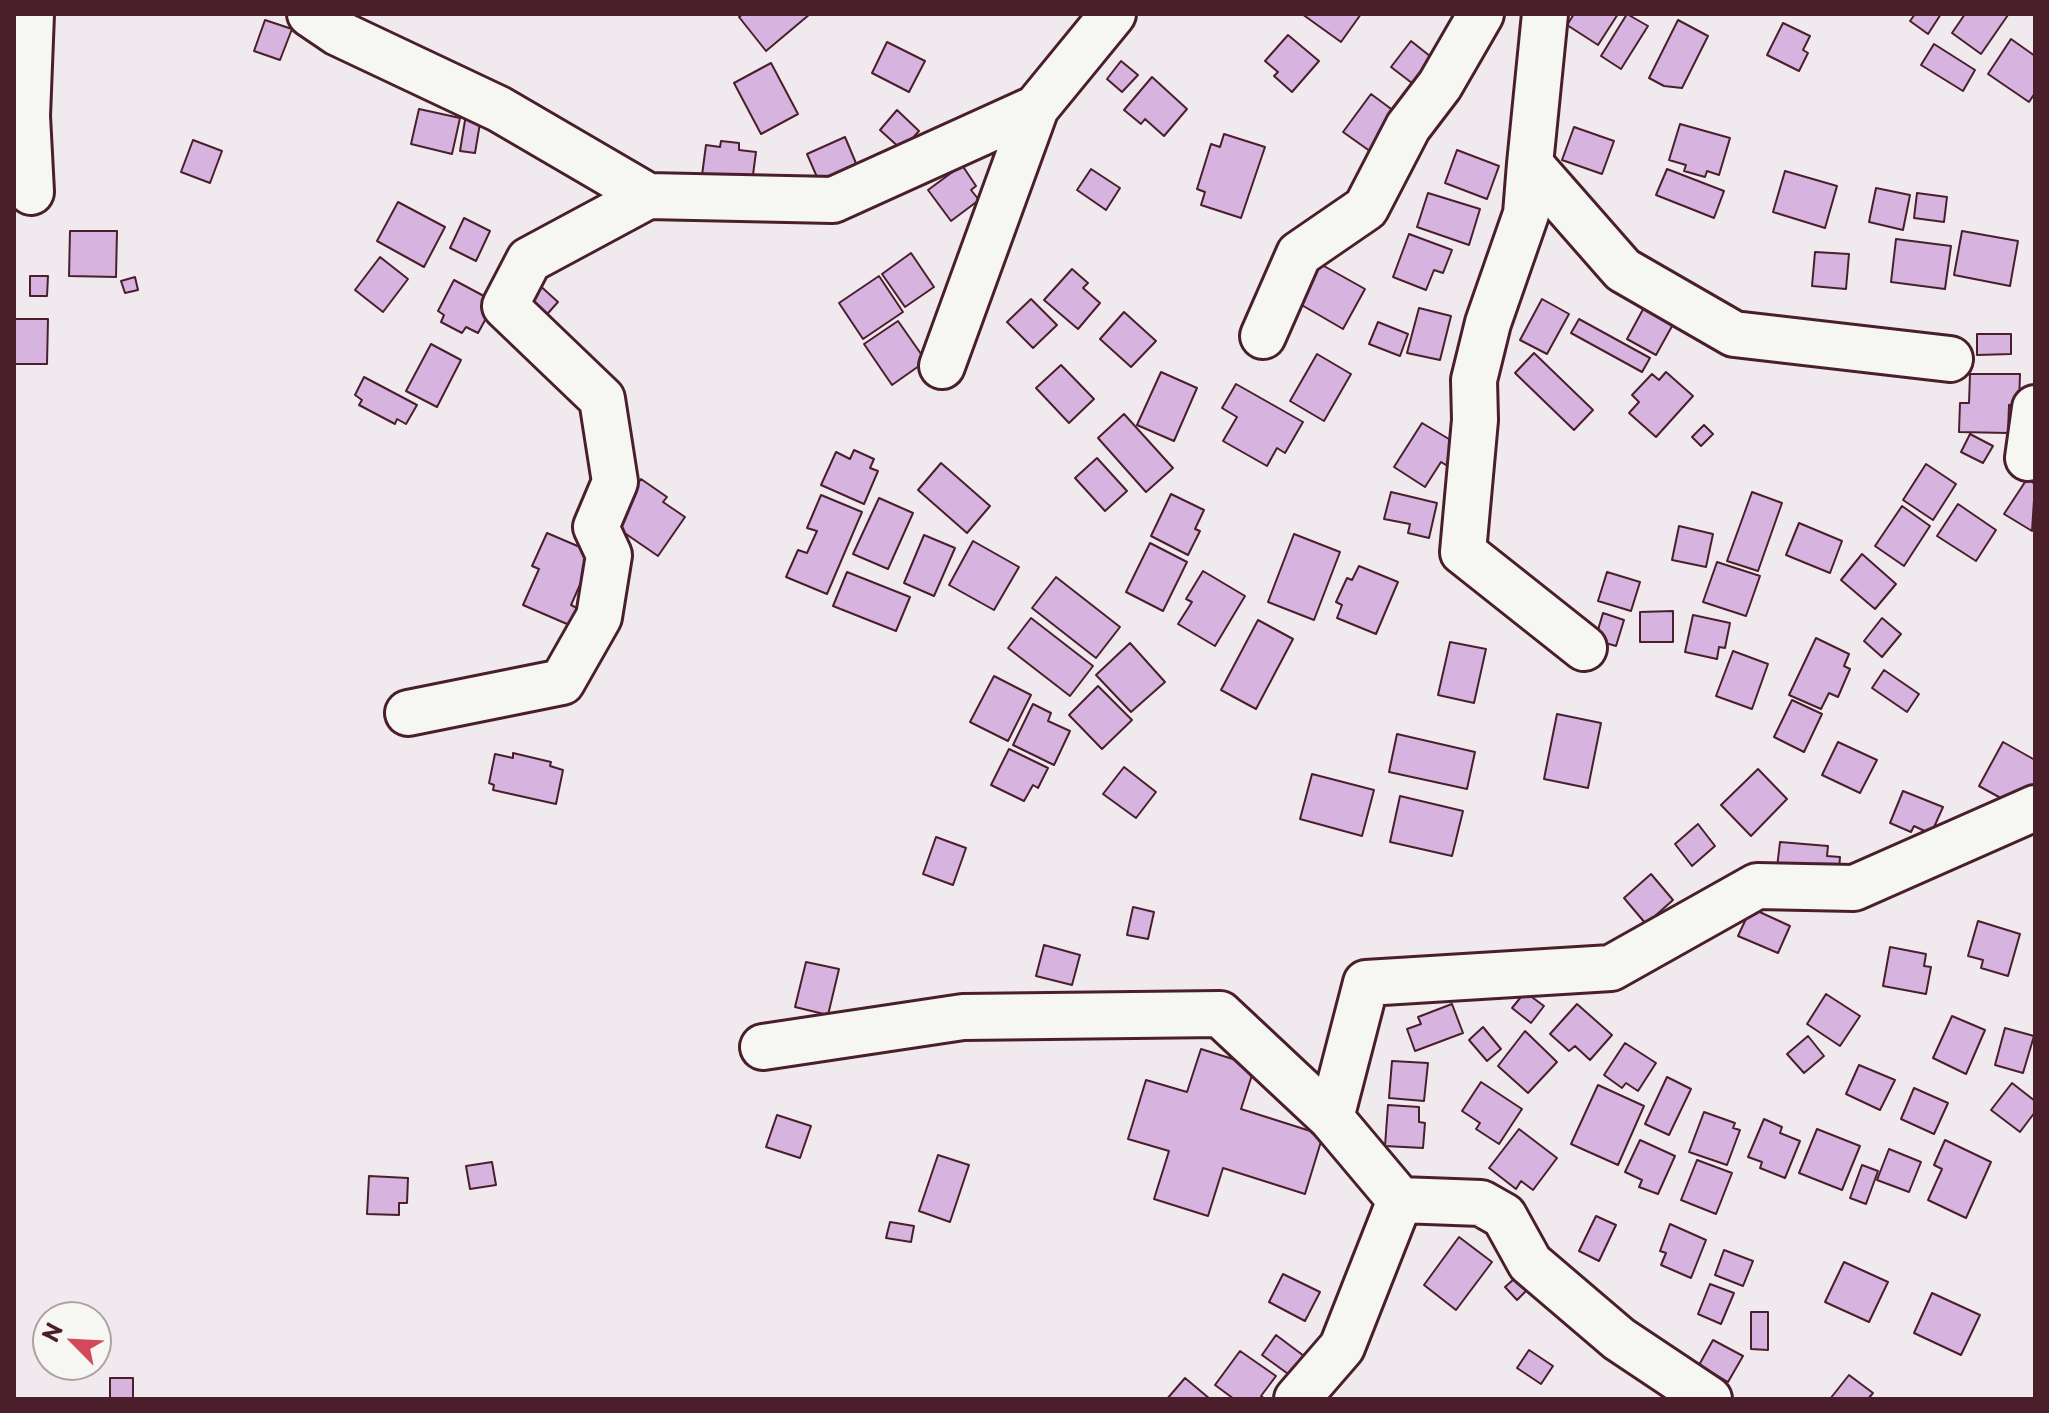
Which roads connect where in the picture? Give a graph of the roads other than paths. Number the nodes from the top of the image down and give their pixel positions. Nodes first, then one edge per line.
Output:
1 (31, 14) edge
2 (310, 14) edge
3 (1113, 14) edge
4 (1481, 14) edge
5 (1545, 14) edge
6 (1036, 108) junction
7 (1530, 164) junction
8 (31, 192) dead end
9 (648, 196) junction
10 (1263, 336) dead end
11 (1950, 359) dead end
12 (942, 366) dead end
13 (2035, 408) edge
14 (2028, 458) dead end
15 (1584, 648) dead end
16 (408, 713) dead end
17 (2035, 808) edge
18 (763, 1047) dead end
19 (1331, 1118) junction
20 (1400, 1200) junction
21 (1297, 1399) edge
22 (1709, 1399) edge

1 - 8 street
2 - 9 street
3 - 6 street
4 - 10 street
5 - 7 street
6 - 9 street
6 - 12 street
7 - 11 street
7 - 15 street
9 - 16 street
13 - 14 street
17 - 19 street
18 - 19 street
19 - 20 street
20 - 21 street
20 - 22 street

